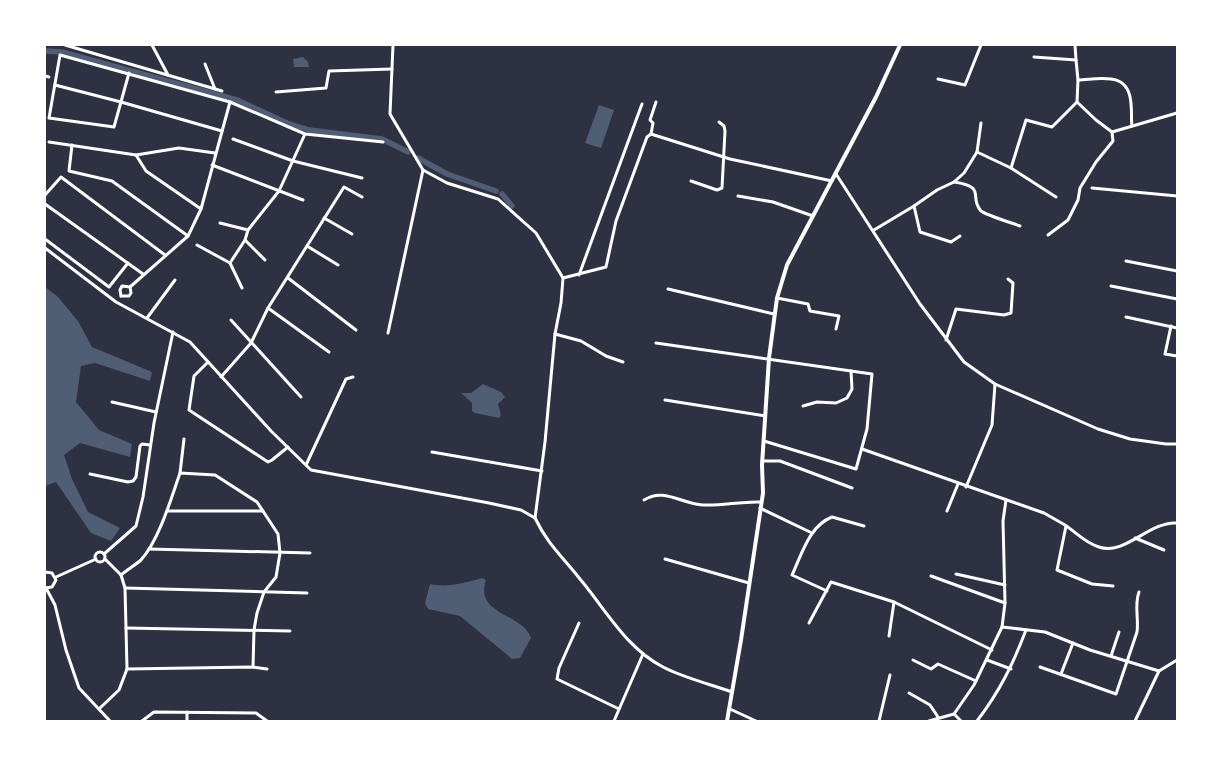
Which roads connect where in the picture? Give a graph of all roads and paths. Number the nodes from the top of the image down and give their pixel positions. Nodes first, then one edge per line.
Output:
1 (65, 45) edge
2 (152, 45) edge
3 (393, 45) edge
4 (900, 45) edge
5 (981, 45) edge
6 (1075, 45) edge
7 (1034, 57) dead end
8 (1076, 60) junction
9 (205, 64) dead end
10 (392, 69) junction
11 (129, 74) junction
12 (45, 76) edge
13 (168, 76) junction
14 (49, 77) dead end
15 (938, 79) dead end
16 (1078, 80) junction
17 (55, 85) junction
18 (216, 89) junction
19 (222, 91) dead end
20 (276, 92) dead end
21 (121, 102) junction
22 (230, 102) junction
23 (656, 102) dead end
24 (1077, 102) junction
25 (642, 104) dead end
26 (1177, 113) edge
27 (719, 122) dead end
28 (982, 123) dead end
29 (1132, 126) junction
30 (222, 131) junction
31 (1112, 132) junction
32 (304, 134) junction
33 (651, 134) junction
34 (233, 139) dead end
35 (49, 142) dead end
36 (383, 142) dead end
37 (72, 145) junction
38 (977, 152) junction
39 (215, 153) junction
40 (136, 155) junction
41 (724, 157) junction
42 (292, 161) junction
43 (212, 165) junction
44 (1011, 168) junction
45 (423, 170) junction
46 (836, 174) junction
47 (362, 178) dead end
48 (691, 181) dead end
49 (832, 181) junction
50 (954, 182) junction
51 (1092, 188) dead end
52 (279, 191) junction
53 (45, 195) edge
54 (738, 196) dead end
55 (1056, 196) dead end
56 (1177, 196) edge
57 (362, 197) dead end
58 (303, 200) dead end
59 (45, 204) edge
60 (914, 206) junction
61 (201, 209) junction
62 (813, 216) junction
63 (324, 218) junction
64 (220, 223) dead end
65 (1020, 226) dead end
66 (248, 230) junction
67 (874, 230) junction
68 (352, 234) dead end
69 (1048, 235) dead end
70 (188, 236) junction
71 (960, 236) dead end
72 (45, 239) edge
73 (245, 240) junction
74 (197, 245) dead end
75 (307, 246) junction
76 (45, 248) edge
77 (165, 255) junction
78 (265, 260) dead end
79 (1126, 261) dead end
80 (128, 263) junction
81 (230, 263) junction
82 (338, 265) dead end
83 (1177, 271) edge
84 (143, 274) junction
85 (579, 275) junction
86 (288, 278) junction
87 (563, 278) junction
88 (1008, 279) dead end
89 (175, 280) dead end
90 (130, 286) junction
91 (1111, 286) dead end
92 (242, 288) dead end
93 (668, 289) dead end
94 (121, 296) junction
95 (777, 298) junction
96 (1177, 299) edge
97 (116, 302) junction
98 (268, 308) junction
99 (774, 314) junction
100 (1126, 317) dead end
101 (146, 318) junction
102 (231, 320) dead end
103 (1171, 326) junction
104 (1177, 328) edge
105 (836, 329) dead end
106 (356, 330) dead end
107 (173, 332) junction
108 (388, 332) dead end
109 (555, 334) junction
110 (946, 340) junction
111 (251, 343) junction
112 (656, 343) dead end
113 (329, 352) dead end
114 (1177, 356) edge
115 (769, 358) junction
116 (208, 362) junction
117 (623, 362) dead end
118 (851, 371) junction
119 (352, 376) dead end
120 (221, 377) junction
121 (995, 384) junction
122 (301, 397) dead end
123 (665, 400) dead end
124 (112, 402) dead end
125 (803, 406) dead end
126 (156, 412) junction
127 (765, 416) junction
128 (184, 439) dead end
129 (764, 441) junction
130 (150, 444) junction
131 (1177, 444) edge
132 (288, 447) junction
133 (862, 450) junction
134 (432, 452) dead end
135 (762, 461) junction
136 (306, 465) junction
137 (542, 471) junction
138 (180, 473) junction
139 (90, 474) dead end
140 (958, 484) junction
141 (966, 487) junction
142 (852, 488) dead end
143 (644, 500) dead end
144 (1006, 500) junction
145 (761, 502) junction
146 (760, 508) junction
147 (167, 511) junction
148 (263, 511) junction
149 (947, 511) dead end
150 (535, 518) junction
151 (1177, 523) edge
152 (864, 526) dead end
153 (1066, 526) junction
154 (812, 533) junction
155 (1135, 538) junction
156 (149, 549) junction
157 (1164, 550) dead end
158 (280, 553) junction
159 (310, 553) dead end
160 (104, 554) junction
161 (96, 559) junction
162 (666, 559) dead end
163 (105, 560) junction
164 (45, 572) edge
165 (956, 574) dead end
166 (121, 575) junction
167 (931, 576) dead end
168 (56, 577) junction
169 (749, 583) junction
170 (1005, 585) junction
171 (1113, 586) dead end
172 (46, 588) edge
173 (125, 588) junction
174 (826, 591) junction
175 (264, 592) junction
176 (1139, 592) dead end
177 (307, 593) dead end
178 (894, 602) junction
179 (1005, 603) junction
180 (579, 623) dead end
181 (809, 623) dead end
182 (1002, 627) junction
183 (126, 628) junction
184 (254, 630) junction
185 (1026, 630) junction
186 (290, 631) dead end
187 (1119, 632) dead end
188 (888, 636) dead end
189 (1073, 643) junction
190 (992, 650) junction
191 (643, 654) junction
192 (1111, 656) junction
193 (913, 660) dead end
194 (986, 660) junction
195 (1177, 660) edge
196 (1129, 661) junction
197 (253, 667) junction
198 (1040, 667) dead end
199 (1011, 668) junction
200 (127, 669) junction
201 (267, 669) dead end
202 (1159, 670) junction
203 (1061, 674) junction
204 (890, 675) dead end
205 (976, 681) junction
206 (733, 692) junction
207 (909, 693) dead end
208 (100, 708) junction
209 (619, 709) junction
210 (730, 709) junction
211 (187, 712) junction
212 (954, 714) junction
213 (938, 717) junction
214 (960, 720) edge
215 (110, 721) edge
216 (142, 721) edge
217 (187, 721) edge
218 (267, 721) edge
219 (614, 721) edge
220 (727, 721) edge
221 (756, 721) edge
222 (879, 721) edge
223 (929, 721) edge
224 (977, 721) edge
225 (1135, 721) edge

1 - 13 street
2 - 13 street
3 - 10 street
4 - 46 main road
5 - 15 street
6 - 8 street
7 - 8 street
8 - 16 street
9 - 18 street
10 - 20 street
10 - 45 street
11 - 17 street
11 - 21 street
11 - 22 street
12 - 14 street
13 - 18 street
16 - 24 street
16 - 29 street
17 - 21 street
17 - 21 street
18 - 19 street
21 - 30 street
22 - 30 street
22 - 32 street
23 - 33 street
24 - 31 street
24 - 44 street
25 - 85 street
26 - 29 street
27 - 41 street
28 - 38 street
29 - 31 street
30 - 39 street
31 - 69 street
32 - 36 street
32 - 42 street
33 - 41 street
33 - 85 street
34 - 42 street
35 - 37 street
37 - 40 street
37 - 70 street
38 - 44 street
38 - 50 street
39 - 40 street
39 - 43 street
40 - 61 street
41 - 48 street
41 - 49 street
42 - 47 street
42 - 52 street
43 - 52 street
43 - 61 street
44 - 55 street
45 - 87 street
45 - 108 street
46 - 49 main road
46 - 67 street
49 - 62 main road
50 - 60 street
50 - 65 street
51 - 56 street
52 - 58 street
52 - 66 street
53 - 77 street
54 - 62 street
57 - 63 street
59 - 80 street
60 - 67 street
60 - 71 street
61 - 70 street
62 - 95 main road
63 - 68 street
63 - 75 street
64 - 66 street
66 - 73 street
67 - 110 street
70 - 77 street
72 - 80 street
73 - 78 street
73 - 81 street
74 - 81 street
75 - 82 street
75 - 86 street
76 - 97 street
77 - 84 street
79 - 83 street
80 - 84 street
81 - 92 street
84 - 90 street
85 - 87 street
86 - 98 street
86 - 106 street
87 - 109 street
88 - 110 street
89 - 101 street
90 - 94 street
90 - 94 street
91 - 96 street
93 - 99 street
94 - 97 street
95 - 99 main road
95 - 105 street
97 - 101 street
98 - 111 street
98 - 113 street
99 - 115 main road
100 - 103 street
101 - 107 street
102 - 111 street
103 - 104 street
103 - 114 street
107 - 116 street
107 - 126 street
109 - 117 street
109 - 137 street
110 - 121 street
111 - 120 street
111 - 122 street
112 - 115 street
115 - 118 street
115 - 127 main road
116 - 120 street
116 - 132 street
118 - 125 street
118 - 133 street
119 - 136 street
120 - 132 street
121 - 131 street
121 - 141 street
123 - 127 street
124 - 126 street
126 - 130 street
127 - 129 main road
128 - 138 street
129 - 133 street
129 - 135 main road
130 - 139 street
130 - 160 street
132 - 136 street
133 - 140 street
134 - 137 street
135 - 142 street
135 - 145 main road
136 - 150 street
137 - 150 street
138 - 147 street
138 - 148 street
140 - 141 street
140 - 149 street
141 - 144 street
143 - 145 street
144 - 153 street
144 - 170 street
145 - 146 main road
146 - 154 street
146 - 169 main road
147 - 148 street
147 - 156 street
148 - 158 street
150 - 191 street
151 - 155 street
152 - 154 street
153 - 155 street
153 - 171 street
154 - 174 street
155 - 157 street
156 - 158 street
156 - 166 street
158 - 159 street
158 - 175 street
160 - 161 street
160 - 163 street
161 - 163 street
161 - 168 street
162 - 169 street
163 - 166 street
164 - 168 street
165 - 170 street
166 - 173 street
167 - 179 street
168 - 172 street
169 - 206 main road
170 - 179 street
172 - 208 street
173 - 175 street
173 - 183 street
174 - 178 street
174 - 181 street
175 - 177 street
175 - 184 street
176 - 196 street
178 - 188 street
178 - 190 street
179 - 182 street
180 - 209 street
182 - 185 street
182 - 190 street
183 - 184 street
183 - 200 street
184 - 186 street
184 - 197 street
185 - 189 street
185 - 199 street
187 - 192 street
189 - 192 street
189 - 203 street
190 - 194 street
191 - 206 street
191 - 209 street
192 - 196 street
193 - 205 street
194 - 199 street
194 - 205 street
195 - 202 street
196 - 202 street
196 - 203 street
197 - 200 street
197 - 201 street
198 - 203 street
199 - 224 street
200 - 208 street
202 - 225 street
204 - 222 street
205 - 212 street
206 - 210 main road
207 - 213 street
208 - 215 street
209 - 219 street
210 - 220 main road
210 - 221 street
211 - 216 street
211 - 217 street
211 - 218 street
212 - 213 street
212 - 214 street
213 - 223 street

